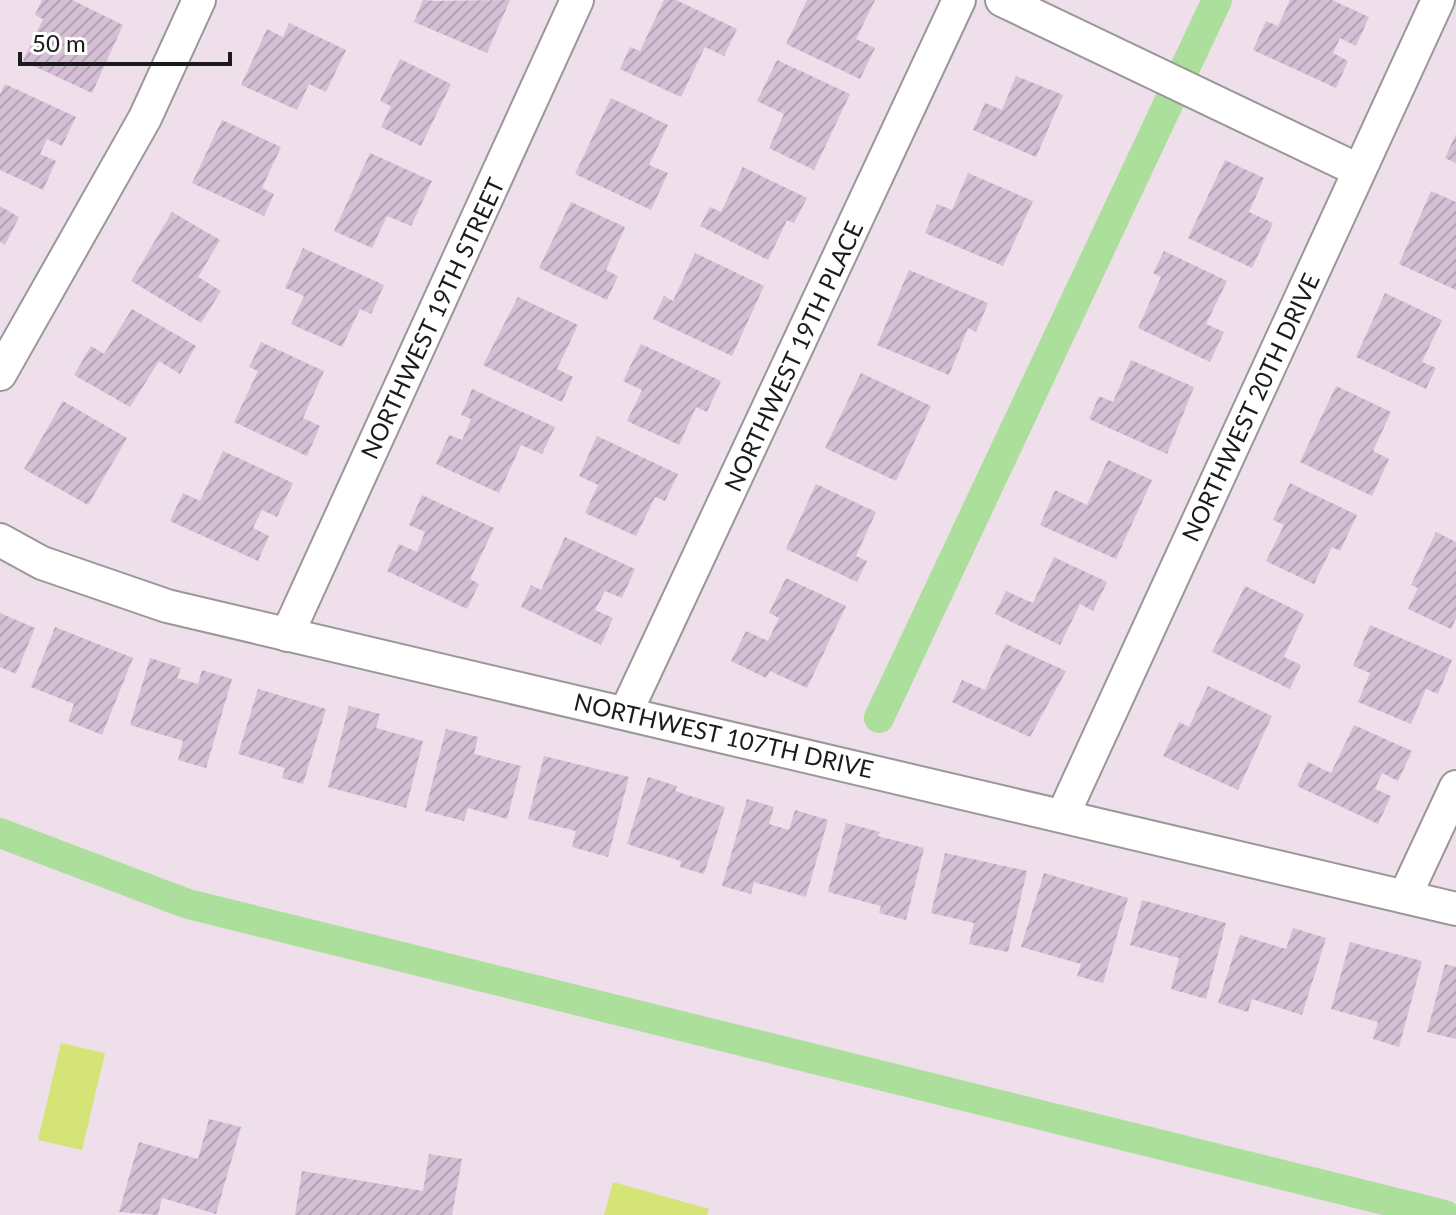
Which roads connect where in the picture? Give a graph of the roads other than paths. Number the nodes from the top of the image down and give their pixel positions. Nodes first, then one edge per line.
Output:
1 (199, 0) edge
2 (577, 0) edge
3 (959, 0) edge
4 (1002, 0) edge
5 (1438, 0) edge
6 (1358, 170) junction
7 (0, 374) edge
8 (0, 540) edge
9 (287, 635) junction
10 (626, 712) junction
11 (1456, 787) edge
12 (1063, 815) junction
13 (1405, 896) junction
14 (1456, 909) edge

1 - 7 street
2 - 9 street, NORTHWEST 19TH STREET
3 - 10 street, NORTHWEST 19TH PLACE
4 - 6 street
5 - 6 street, NORTHWEST 20TH DRIVE
6 - 12 street, NORTHWEST 20TH DRIVE
8 - 9 street, NORTHWEST 107TH DRIVE
9 - 10 street, NORTHWEST 107TH DRIVE
10 - 12 street, NORTHWEST 107TH DRIVE
11 - 13 street
12 - 13 street, NORTHWEST 107TH DRIVE
13 - 14 street, NORTHWEST 107TH DRIVE

